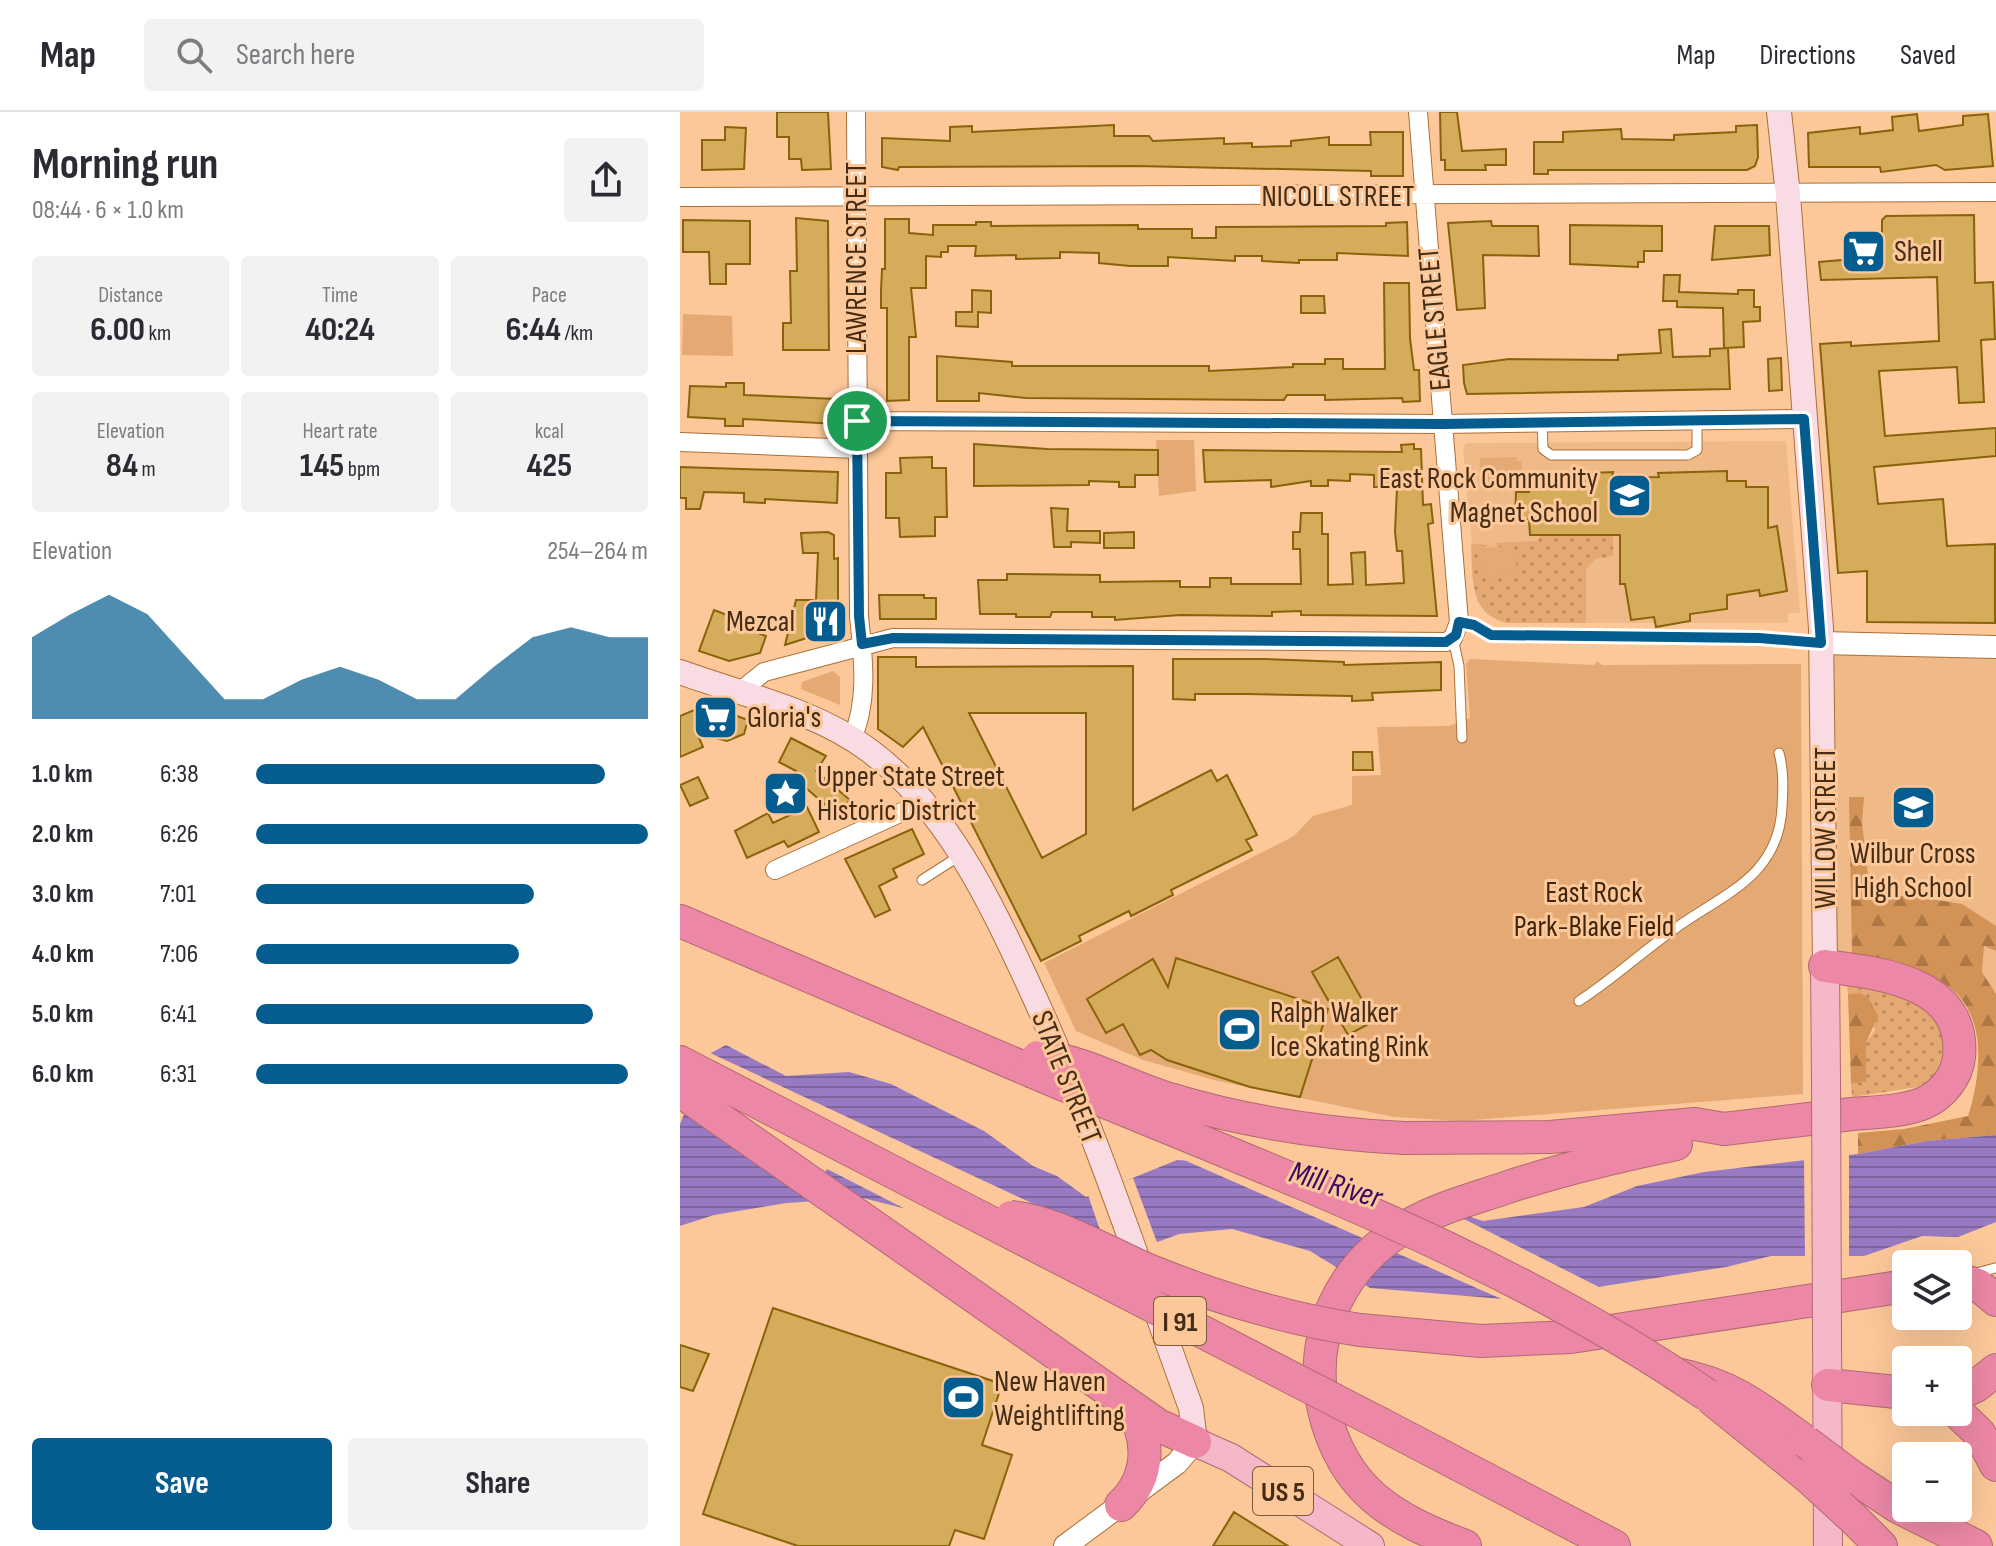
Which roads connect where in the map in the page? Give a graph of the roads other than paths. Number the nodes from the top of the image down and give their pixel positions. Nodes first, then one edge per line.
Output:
1 (856, 112) edge
2 (1418, 112) edge
3 (1779, 112) edge
4 (1996, 192) edge
5 (856, 194) junction
6 (1788, 195) junction
7 (680, 197) edge
8 (1424, 197) junction
9 (1804, 419) junction
10 (1697, 420) junction
11 (857, 421) junction
12 (1542, 422) junction
13 (1442, 424) junction
14 (680, 442) edge
15 (857, 449) junction
16 (1456, 630) junction
17 (1821, 643) junction
18 (862, 644) junction
19 (1996, 647) edge
20 (683, 678) edge
21 (738, 693) junction
22 (1462, 738) dead end
23 (852, 739) junction
24 (1779, 753) dead end
25 (924, 802) junction
26 (961, 855) junction
27 (775, 870) dead end
28 (922, 880) dead end
29 (680, 900) edge
30 (680, 921) edge
31 (714, 935) junction
32 (1825, 966) junction
33 (1579, 1001) dead end
34 (1021, 1063) junction
35 (683, 1078) edge
36 (1946, 1106) dead end
37 (1913, 1107) junction
38 (1724, 1129) junction
39 (980, 1217) junction
40 (1995, 1268) edge
41 (1972, 1275) edge
42 (1972, 1283) edge
43 (1892, 1288) edge
44 (1996, 1300) edge
45 (1996, 1370) edge
46 (1828, 1385) junction
47 (1972, 1388) edge
48 (1710, 1389) junction
49 (1892, 1392) edge
50 (1120, 1398) junction
51 (1972, 1426) edge
52 (1195, 1442) junction
53 (1996, 1465) edge
54 (1121, 1505) junction
55 (1065, 1546) edge
56 (1370, 1546) edge
57 (1465, 1546) edge
58 (1614, 1546) edge
59 (1828, 1546) edge
60 (1881, 1546) edge
61 (1976, 1546) edge

1 - 5 street, LAWRENCE STREET
2 - 8 street, EAGLE STREET
3 - 6 main road, WILLOW STREET
4 - 6 street, NICOLL STREET
5 - 7 street, NICOLL STREET
5 - 8 street, NICOLL STREET
5 - 11 street, LAWRENCE STREET
6 - 8 street, NICOLL STREET
6 - 9 main road, WILLOW STREET
8 - 13 street, EAGLE STREET
9 - 10 street
9 - 17 main road, WILLOW STREET
10 - 12 street
10 - 12 lane
11 - 13 street
11 - 15 street, LAWRENCE STREET
12 - 13 street
13 - 16 street, EAGLE STREET
14 - 15 street
15 - 18 street, LAWRENCE STREET
16 - 17 lane
16 - 18 street
16 - 22 lane
17 - 19 street
17 - 32 main road, WILLOW STREET
18 - 21 street
18 - 23 street, LAWRENCE STREET
20 - 21 main road, STATE STREET
21 - 23 main road, STATE STREET
23 - 25 main road, STATE STREET
24 - 33 lane
25 - 26 main road, STATE STREET
25 - 27 street
26 - 28 lane
26 - 52 main road, STATE STREET
29 - 31 highway
30 - 31 highway
31 - 34 highway
32 - 37 highway
32 - 46 main road, WILLOW STREET, bridge
34 - 38 highway, bridge
34 - 48 highway, bridge
35 - 39 highway, I 91
35 - 50 highway
36 - 37 lane
37 - 38 highway
38 - 57 highway
39 - 43 highway, bridge
39 - 58 highway, I 91, bridge
40 - 41 lane
42 - 44 highway
45 - 47 highway
46 - 49 highway
46 - 59 main road, WILLOW STREET
48 - 60 highway, bridge
48 - 61 highway, bridge
50 - 52 highway
50 - 54 highway
51 - 53 highway
52 - 54 street
52 - 56 main road, US 5
54 - 55 street

